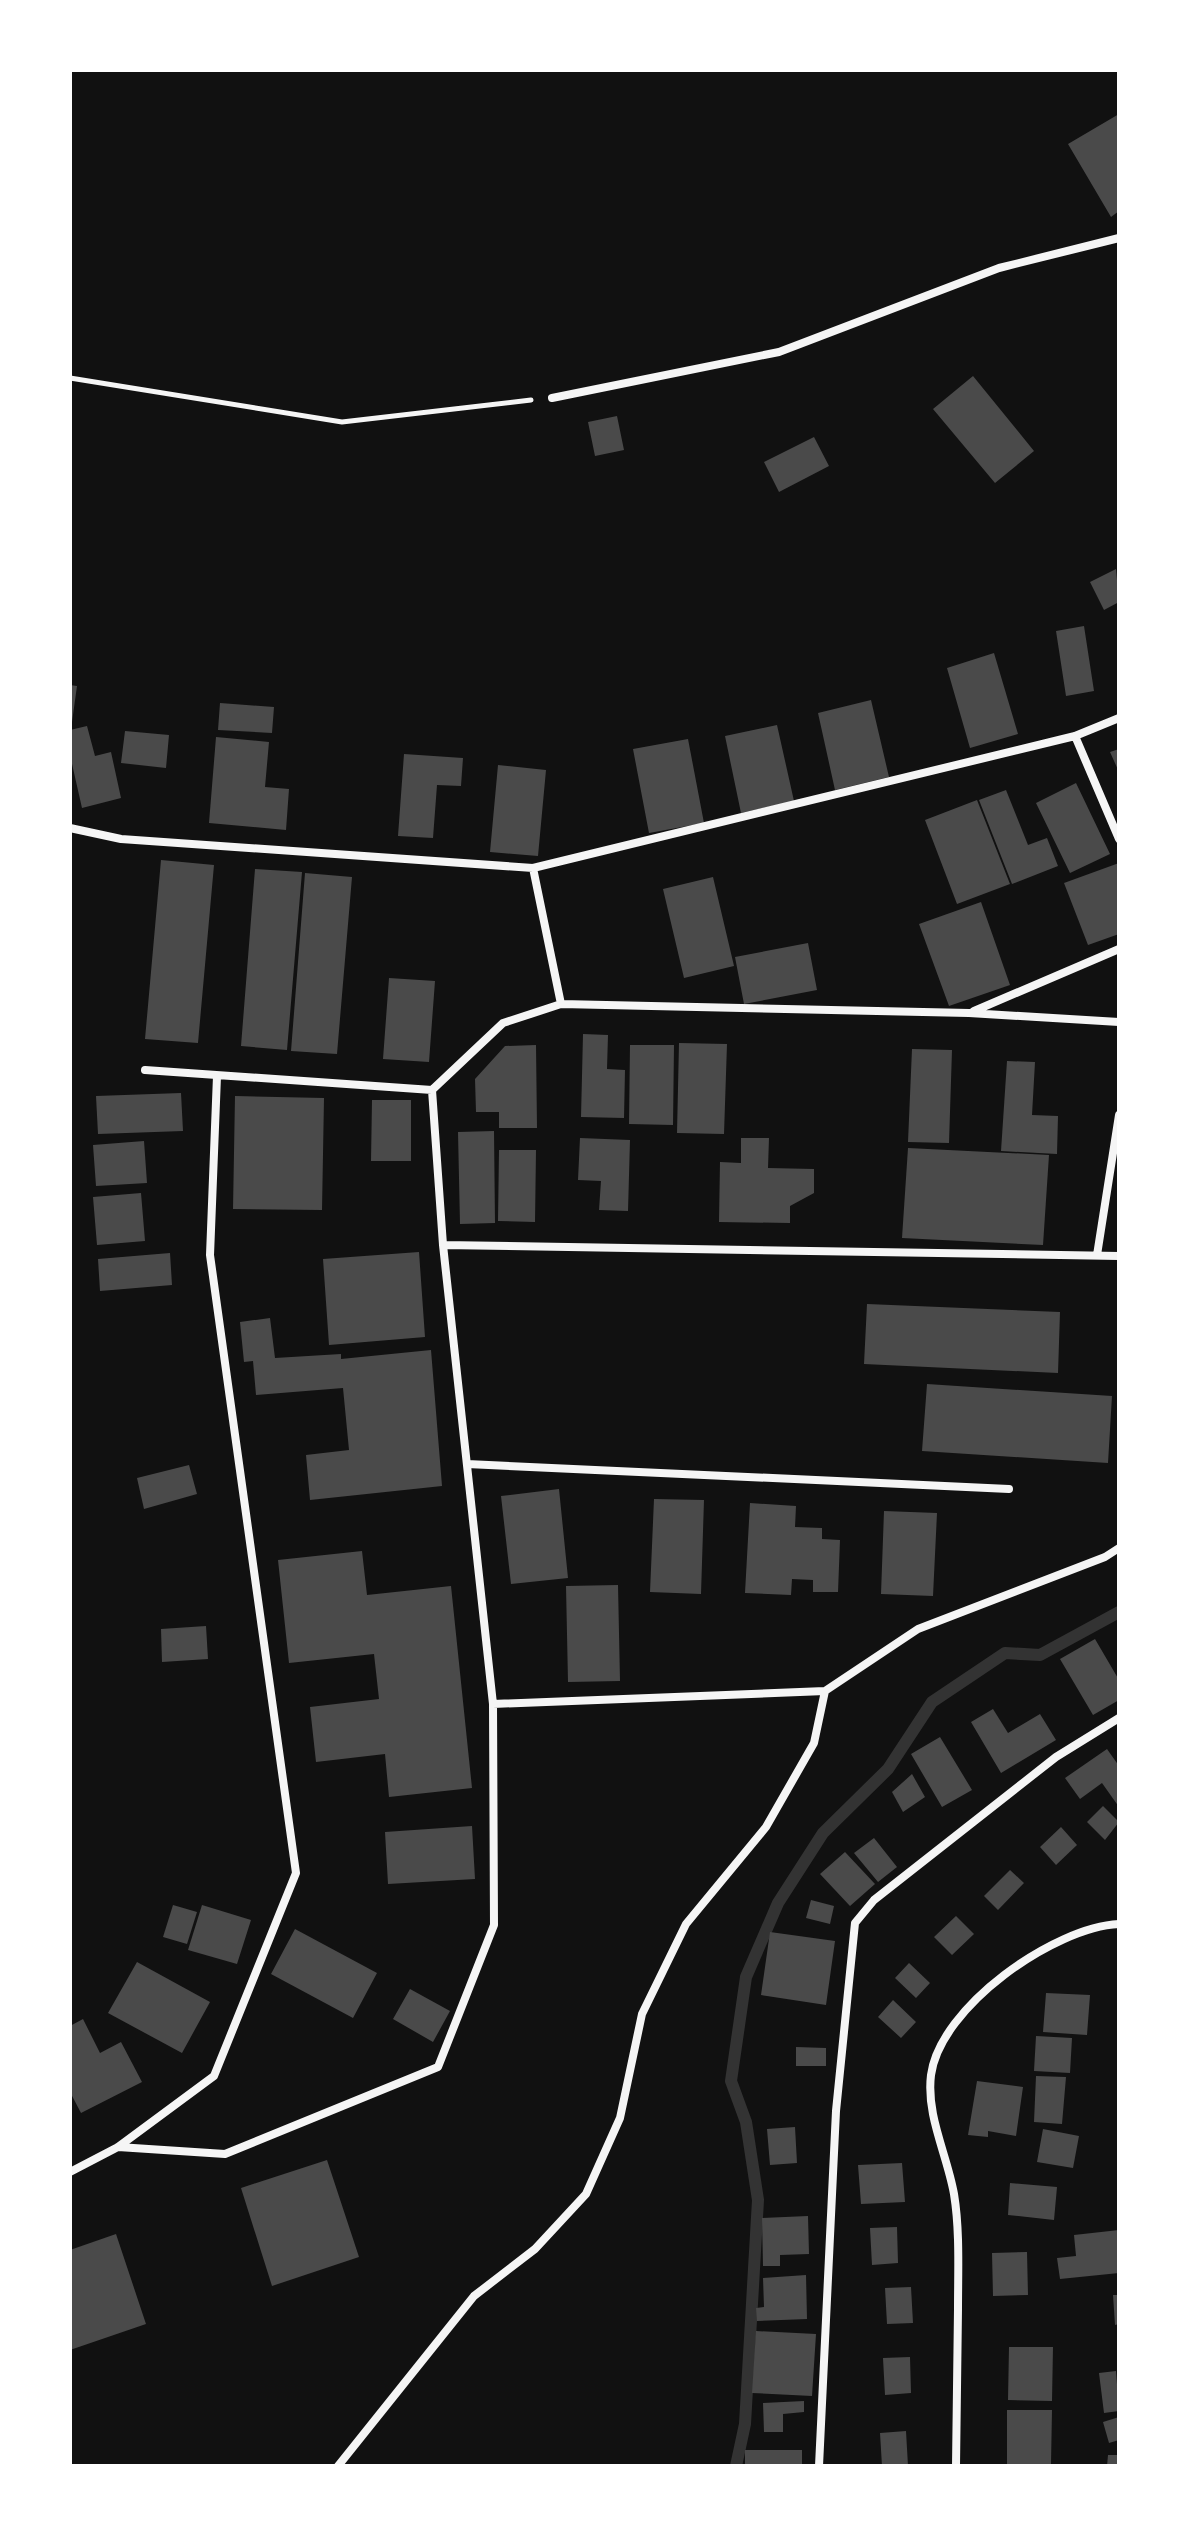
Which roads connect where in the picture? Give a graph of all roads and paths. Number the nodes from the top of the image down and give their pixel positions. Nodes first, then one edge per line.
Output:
1 (1119, 238) edge
2 (70, 378) edge
3 (552, 398) joint
4 (1119, 718) edge
5 (1075, 736) junction
6 (70, 828) edge
7 (1119, 839) edge
8 (533, 868) junction
9 (1119, 949) edge
10 (561, 1004) junction
11 (969, 1013) junction
12 (1119, 1022) edge
13 (145, 1070) dead end
14 (217, 1076) junction
15 (432, 1090) junction
16 (1119, 1115) edge
17 (443, 1245) junction
18 (1097, 1255) junction
19 (1119, 1256) edge
20 (467, 1464) junction
21 (1009, 1489) dead end
22 (1119, 1548) edge
23 (825, 1691) junction
24 (493, 1704) junction
25 (1119, 1718) edge
26 (1119, 1924) edge
27 (118, 2147) junction
28 (70, 2172) edge
29 (338, 2466) edge
30 (819, 2466) edge
31 (956, 2466) edge

1 - 3 street
2 - 3 path
4 - 5 street
5 - 7 street
5 - 8 street
6 - 8 street
8 - 10 street
9 - 11 street
10 - 11 street
10 - 15 street
11 - 12 street
13 - 14 street
14 - 15 street
14 - 27 street
15 - 17 street
16 - 18 street
17 - 18 street
17 - 20 street
18 - 19 street
20 - 21 street
20 - 24 street
22 - 23 street
23 - 24 street
23 - 29 street
24 - 27 street
25 - 30 street
26 - 31 street
27 - 28 street

